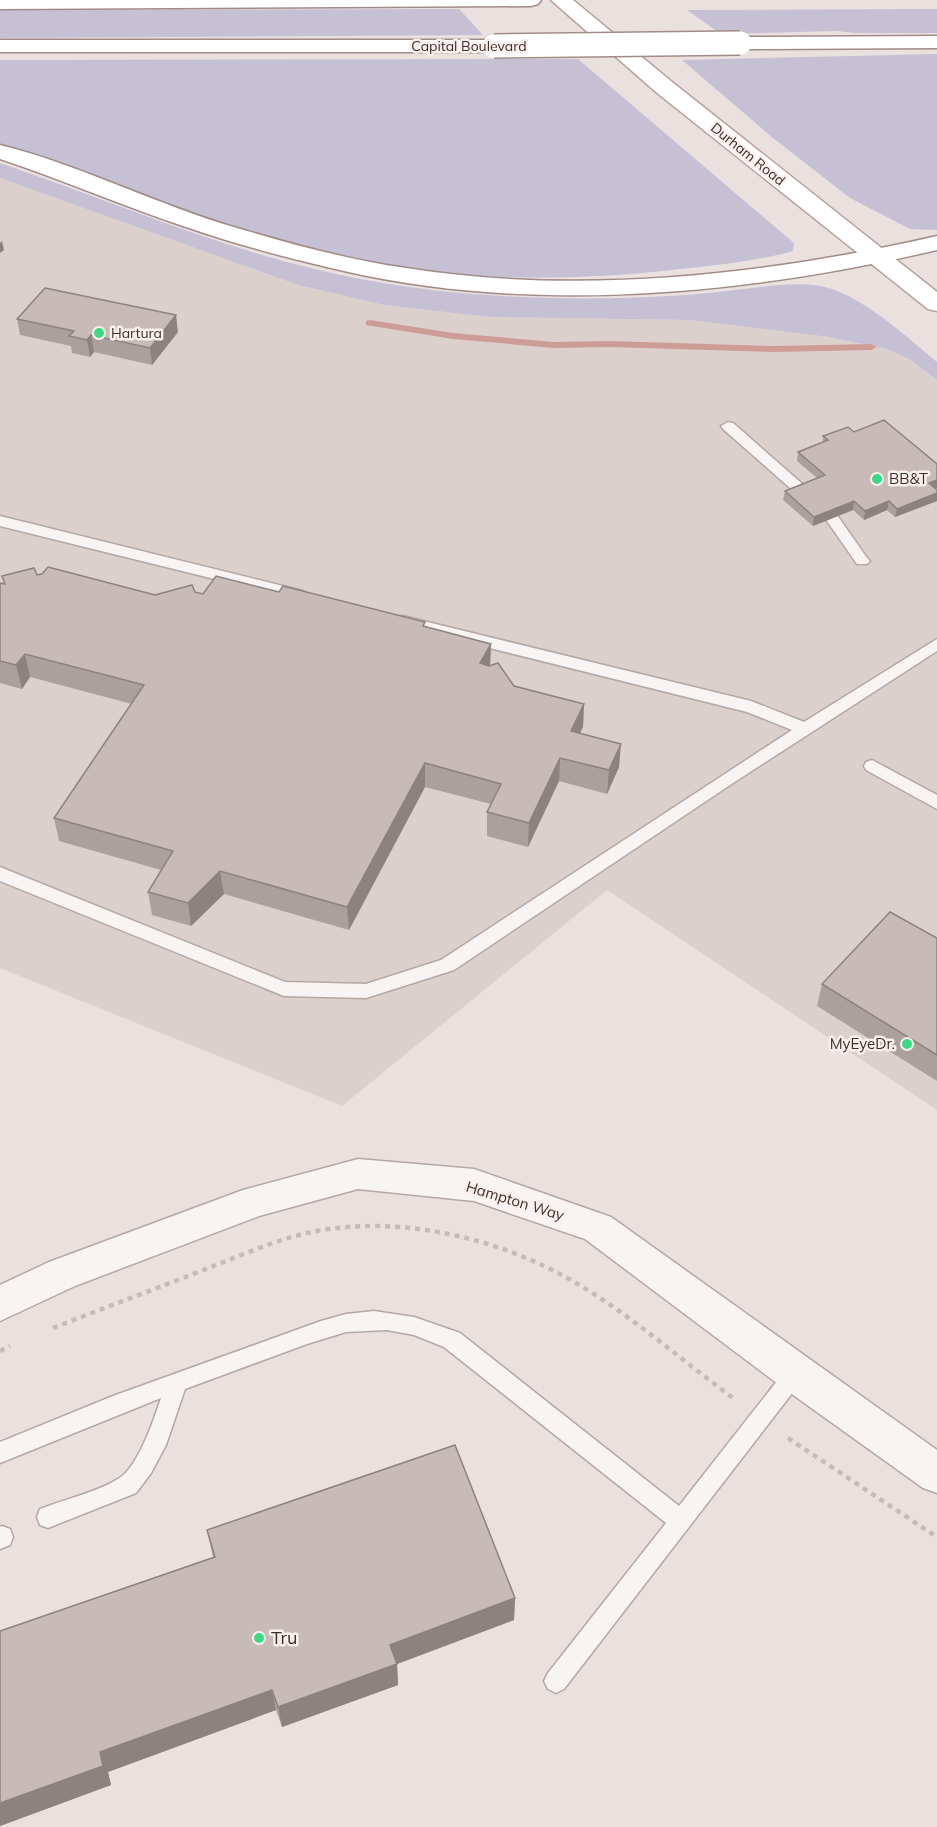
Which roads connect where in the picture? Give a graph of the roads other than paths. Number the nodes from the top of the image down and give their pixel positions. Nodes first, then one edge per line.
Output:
1 (531, 0) edge
2 (561, 0) edge
3 (450, 1) edge
4 (0, 3) edge
5 (937, 42) edge
6 (0, 46) edge
7 (0, 152) edge
8 (937, 243) edge
9 (877, 258) junction
10 (937, 304) edge
11 (728, 426) dead end
12 (803, 492) edge
13 (832, 518) edge
14 (0, 521) edge
15 (862, 561) dead end
16 (320, 600) edge
17 (388, 617) edge
18 (937, 644) edge
19 (806, 729) junction
20 (872, 766) dead end
21 (902, 784) junction
22 (937, 790) edge
23 (937, 803) edge
24 (0, 874) edge
25 (0, 1304) edge
26 (796, 1374) junction
27 (177, 1382) junction
28 (0, 1453) edge
29 (937, 1474) edge
30 (48, 1517) dead end
31 (681, 1521) junction
32 (556, 1681) dead end

1 - 3 main road
2 - 9 main road, Durham Road
3 - 4 main road
5 - 6 main road, Capital Boulevard, bridge
7 - 9 main road
8 - 9 main road
9 - 10 main road, Durham Road
11 - 12 lane
13 - 15 lane
14 - 16 lane
17 - 19 lane
18 - 19 lane
19 - 24 lane
20 - 21 lane
21 - 22 lane
21 - 23 lane
25 - 26 street, Hampton Way
26 - 29 street, Hampton Way
26 - 31 lane
27 - 28 lane
27 - 30 lane
27 - 31 lane
31 - 32 lane

